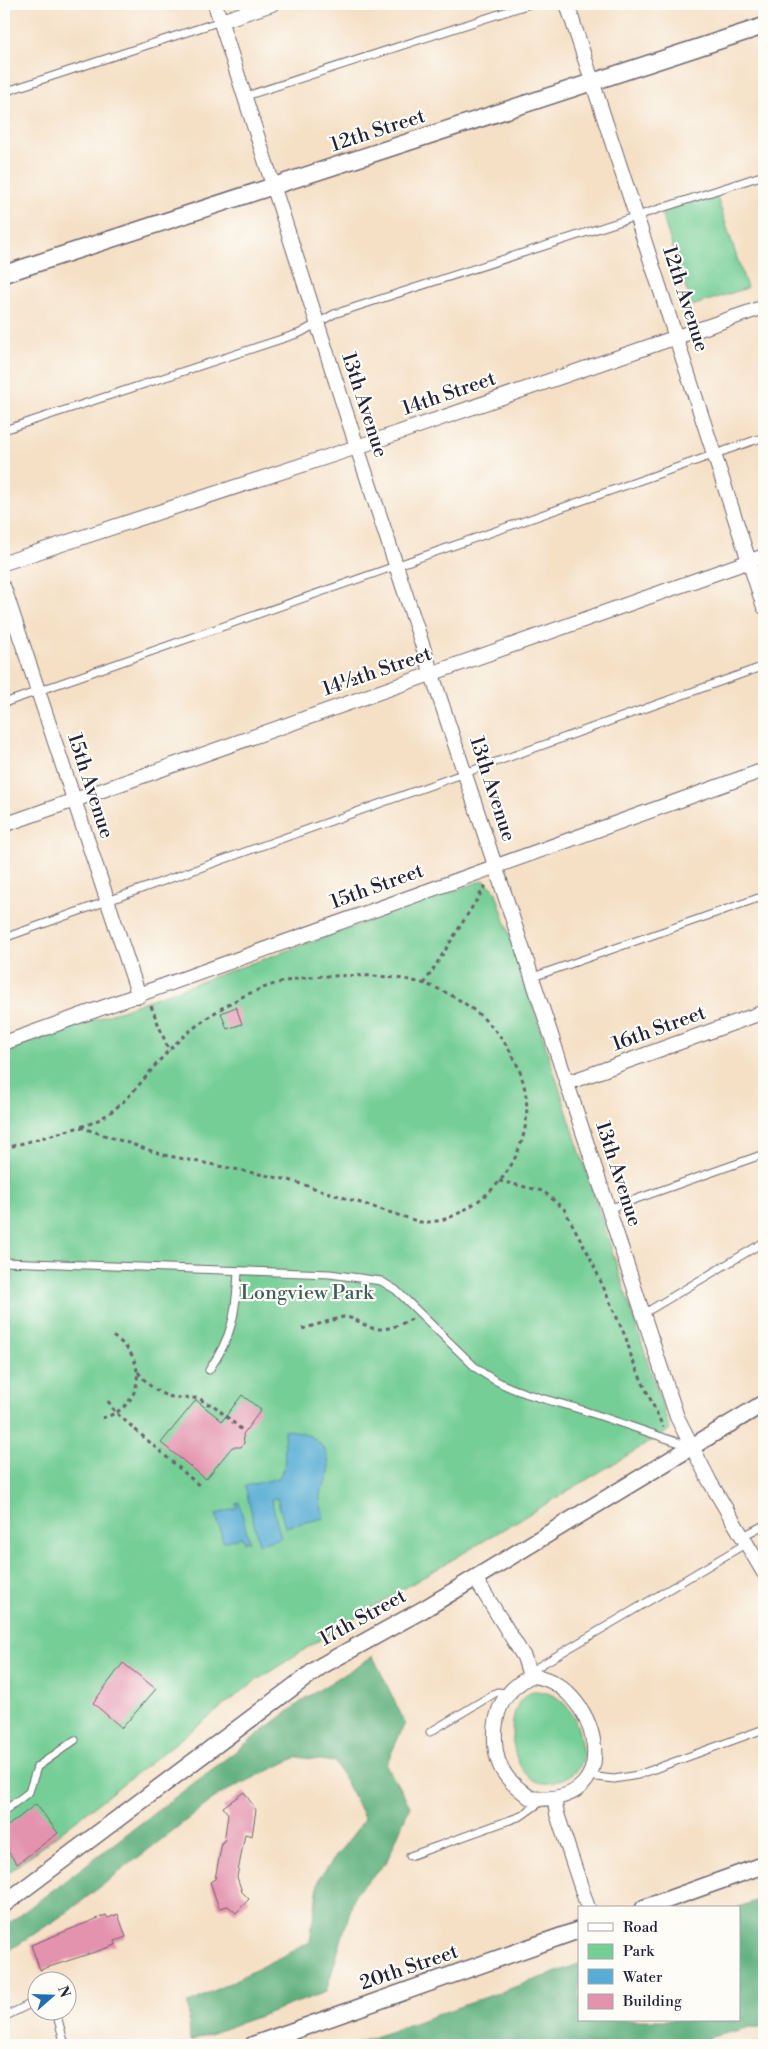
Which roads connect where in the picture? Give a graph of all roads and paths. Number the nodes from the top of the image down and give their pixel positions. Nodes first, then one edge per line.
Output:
1 (215, 4) edge
2 (272, 4) edge
3 (530, 4) edge
4 (567, 4) edge
5 (221, 21) junction
6 (764, 26) edge
7 (593, 83) junction
8 (4, 92) edge
9 (246, 96) junction
10 (764, 174) edge
11 (274, 188) junction
12 (637, 215) junction
13 (4, 274) edge
14 (764, 307) edge
15 (317, 323) junction
16 (675, 337) junction
17 (4, 430) edge
18 (764, 437) edge
19 (357, 446) junction
20 (716, 454) junction
21 (764, 556) edge
22 (749, 561) junction
23 (4, 563) edge
24 (397, 566) junction
25 (4, 588) edge
26 (764, 607) edge
27 (764, 666) edge
28 (433, 673) junction
29 (38, 691) junction
30 (4, 703) edge
31 (764, 770) edge
32 (466, 772) junction
33 (74, 800) junction
34 (4, 825) edge
35 (495, 865) junction
36 (488, 882) dead end
37 (764, 896) edge
38 (107, 902) junction
39 (4, 938) edge
40 (532, 977) junction
41 (424, 984) junction
42 (143, 994) junction
43 (764, 1012) edge
44 (4, 1043) edge
45 (169, 1051) junction
46 (566, 1083) junction
47 (80, 1127) junction
48 (4, 1148) edge
49 (764, 1154) edge
50 (499, 1181) junction
51 (608, 1209) junction
52 (764, 1242) edge
53 (4, 1262) edge
54 (238, 1271) junction
55 (422, 1314) junction
56 (643, 1314) junction
57 (302, 1329) dead end
58 (112, 1336) dead end
59 (209, 1370) dead end
60 (138, 1372) junction
61 (108, 1401) dead end
62 (764, 1404) edge
63 (115, 1412) junction
64 (102, 1418) dead end
65 (243, 1431) dead end
66 (671, 1440) junction
67 (692, 1447) junction
68 (201, 1487) dead end
69 (764, 1525) edge
70 (745, 1540) junction
71 (764, 1573) edge
72 (475, 1578) junction
73 (529, 1674) junction
74 (508, 1693) junction
75 (764, 1729) edge
76 (430, 1732) dead end
77 (76, 1740) dead end
78 (588, 1776) junction
79 (550, 1799) junction
80 (4, 1811) edge
81 (410, 1856) dead end
82 (764, 1866) edge
83 (4, 1904) edge
84 (587, 1906) edge
85 (650, 1906) edge
86 (578, 1930) edge
87 (28, 2005) edge
88 (4, 2017) edge
89 (59, 2022) edge
90 (65, 2045) edge
91 (253, 2045) edge

1 - 5 street, 13th Avenue
2 - 5 street
3 - 9 lane
4 - 7 street, 12th Avenue
5 - 8 lane
5 - 9 street, 13th Avenue
6 - 7 street, 12th Street
7 - 11 street, 12th Street
7 - 12 street, 12th Avenue
9 - 11 street, 13th Avenue
10 - 12 lane
11 - 13 street, 12th Street
11 - 15 street, 13th Avenue
12 - 15 lane
12 - 16 street, 12th Avenue
14 - 16 street, 14th Street
15 - 17 lane
15 - 19 street, 13th Avenue
16 - 19 street, 14th Street
16 - 20 street, 12th Avenue
18 - 20 lane
19 - 23 street, 14th Street
19 - 24 street, 13th Avenue
20 - 22 street, 12th Avenue
20 - 24 lane
21 - 22 street, 14½th Street
22 - 26 street, 12th Avenue
22 - 28 street, 14½th Street
24 - 28 street, 13th Avenue
24 - 29 lane
25 - 29 street, 15th Avenue
27 - 32 lane
28 - 32 street, 13th Avenue
28 - 33 street, 14½th Street
29 - 30 lane
29 - 33 street, 15th Avenue
31 - 35 street, 15th Street
32 - 35 street, 13th Avenue
32 - 38 lane
33 - 34 street, 14½th Street
33 - 38 street, 15th Avenue
35 - 40 street, 13th Avenue
35 - 42 street, 15th Street
36 - 41 path
37 - 40 lane
38 - 39 lane
38 - 42 street, 15th Avenue
40 - 46 street, 13th Avenue
41 - 45 path
41 - 50 path
42 - 44 street, 15th Street
42 - 45 path
43 - 46 street, 16th Street
45 - 47 path
46 - 51 street, 13th Avenue
47 - 48 path
47 - 50 path
49 - 51 lane
50 - 66 path
51 - 56 street, 13th Avenue
52 - 56 lane
53 - 54 lane
54 - 55 lane
54 - 59 lane
55 - 57 path
55 - 66 lane
56 - 67 street, 13th Avenue
58 - 60 path
60 - 63 path
60 - 65 path
61 - 63 path
62 - 67 street, 17th Street
63 - 64 path
63 - 68 path
66 - 67 lane
67 - 70 street, 13th Avenue
67 - 72 street, 17th Street
69 - 70 lane
70 - 71 street, 13th Avenue
70 - 73 lane
72 - 73 street
72 - 83 street, 17th Street
73 - 74 street
73 - 78 street
74 - 76 lane
74 - 79 street
75 - 78 lane
77 - 80 lane
78 - 79 street
79 - 81 lane
79 - 84 street
82 - 85 street
86 - 91 street, 20th Street
87 - 88 lane
89 - 90 lane

